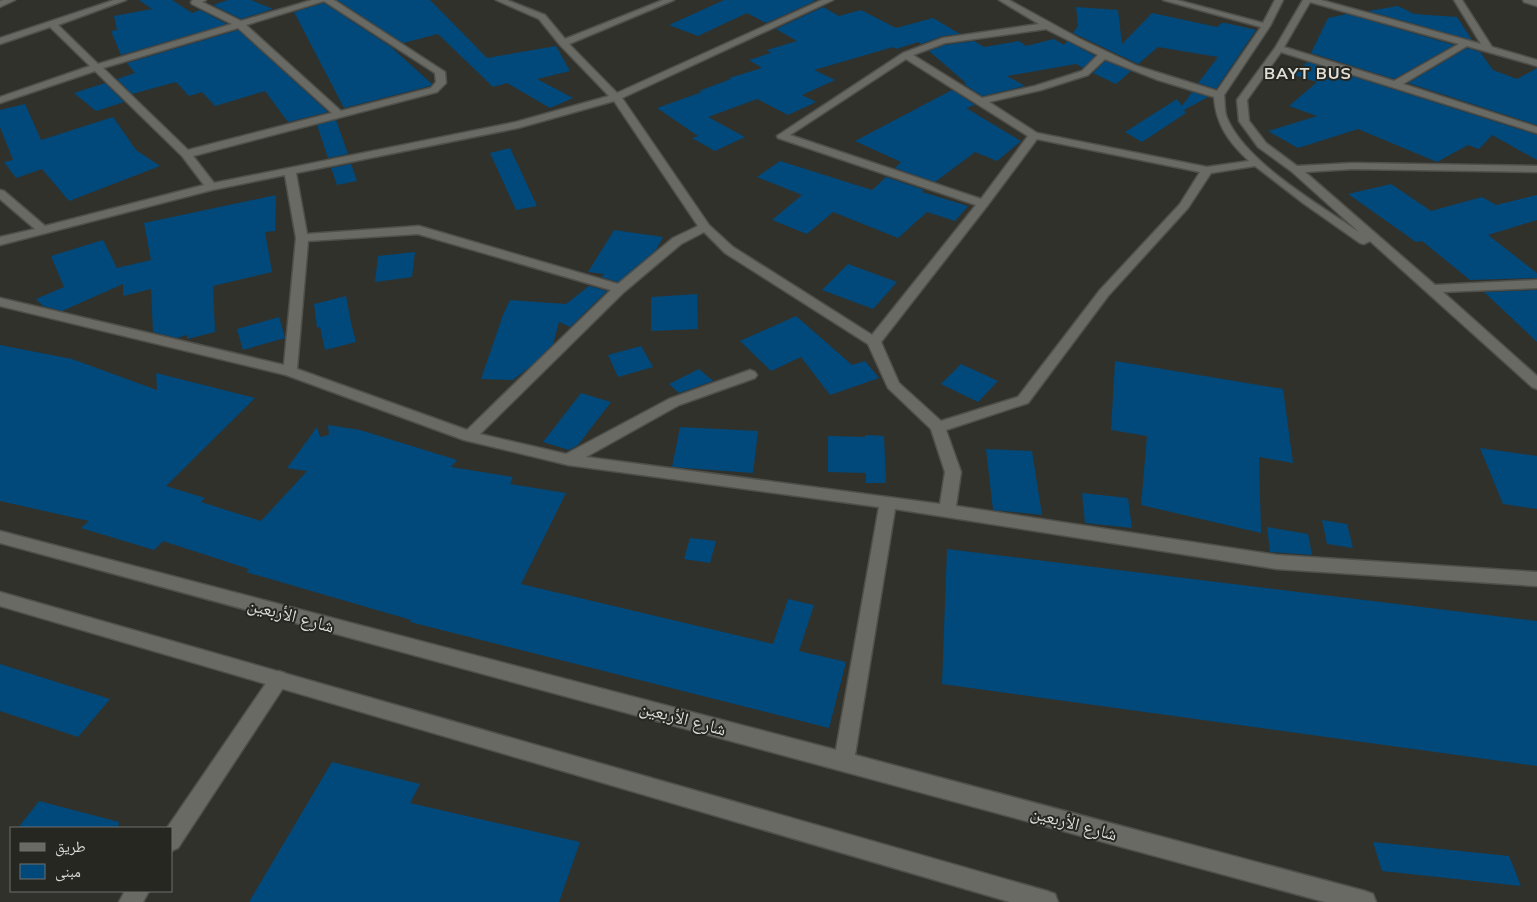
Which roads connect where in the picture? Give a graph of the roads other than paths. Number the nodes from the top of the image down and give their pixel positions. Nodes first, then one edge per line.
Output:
1 (11, 0) edge
2 (122, 0) edge
3 (202, 0) edge
4 (321, 0) edge
5 (328, 0) edge
6 (500, 0) edge
7 (670, 0) edge
8 (828, 0) edge
9 (1003, 0) edge
10 (1167, 0) edge
11 (1279, 0) edge
12 (1307, 0) edge
13 (1312, 0) edge
14 (1458, 0) edge
15 (1527, 0) edge
16 (0, 4) edge
17 (1537, 4) edge
18 (51, 23) junction
19 (239, 24) junction
20 (1046, 26) junction
21 (1266, 26) junction
22 (0, 41) edge
23 (562, 44) junction
24 (1465, 44) junction
25 (1279, 48) junction
26 (1488, 49) junction
27 (1105, 54) junction
28 (906, 55) junction
29 (1537, 63) edge
30 (98, 67) junction
31 (1396, 84) junction
32 (1219, 95) junction
33 (616, 96) junction
34 (0, 100) edge
35 (982, 101) junction
36 (339, 114) junction
37 (1537, 130) edge
38 (1034, 134) junction
39 (186, 154) junction
40 (1255, 163) junction
41 (1295, 169) junction
42 (1537, 169) edge
43 (1207, 170) junction
44 (290, 172) junction
45 (211, 187) junction
46 (0, 193) edge
47 (983, 204) junction
48 (705, 227) junction
49 (42, 229) junction
50 (302, 238) junction
51 (0, 241) edge
52 (1537, 284) edge
53 (620, 289) junction
54 (1432, 289) junction
55 (0, 302) edge
56 (874, 342) junction
57 (290, 371) junction
58 (750, 375) dead end
59 (1537, 384) edge
60 (938, 426) junction
61 (469, 436) junction
62 (568, 460) junction
63 (888, 502) junction
64 (947, 512) junction
65 (0, 537) edge
66 (1537, 579) edge
67 (0, 599) edge
68 (279, 679) junction
69 (844, 761) junction
70 (172, 840) edge
71 (1048, 902) edge
72 (1365, 902) edge

1 - 16 street
2 - 18 street
3 - 19 street
4 - 19 street
5 - 36 street
6 - 23 street
7 - 23 street
8 - 33 street
9 - 20 street
10 - 21 street
11 - 21 street
12 - 25 street
13 - 24 street
14 - 26 street
15 - 17 street
18 - 22 street
18 - 30 street
19 - 30 street
19 - 36 street
20 - 27 street
20 - 28 street
21 - 32 street
23 - 33 street
24 - 26 street
24 - 31 street
25 - 31 street
25 - 41 street
26 - 29 street
27 - 32 street
27 - 35 street
28 - 35 street
28 - 47 street
30 - 34 street
30 - 39 street
31 - 37 street
32 - 40 street
33 - 44 street
33 - 48 street
35 - 38 street
36 - 39 street
38 - 43 street
38 - 47 street
39 - 45 street
40 - 43 street
40 - 54 street
41 - 42 street
41 - 54 street
43 - 60 street
44 - 45 street
44 - 50 street
45 - 49 street
46 - 49 street
47 - 56 street
48 - 53 street
48 - 56 street
49 - 51 street
50 - 53 street
50 - 57 street
52 - 54 street
53 - 61 street
54 - 59 street
55 - 57 street
56 - 60 street
57 - 61 street
58 - 62 street
60 - 64 street
61 - 62 street
62 - 63 street
63 - 64 street
63 - 69 street
64 - 66 street
65 - 69 street, شارع الأربعين
67 - 68 street
68 - 70 street
68 - 71 street
69 - 72 street, شارع الأربعين

